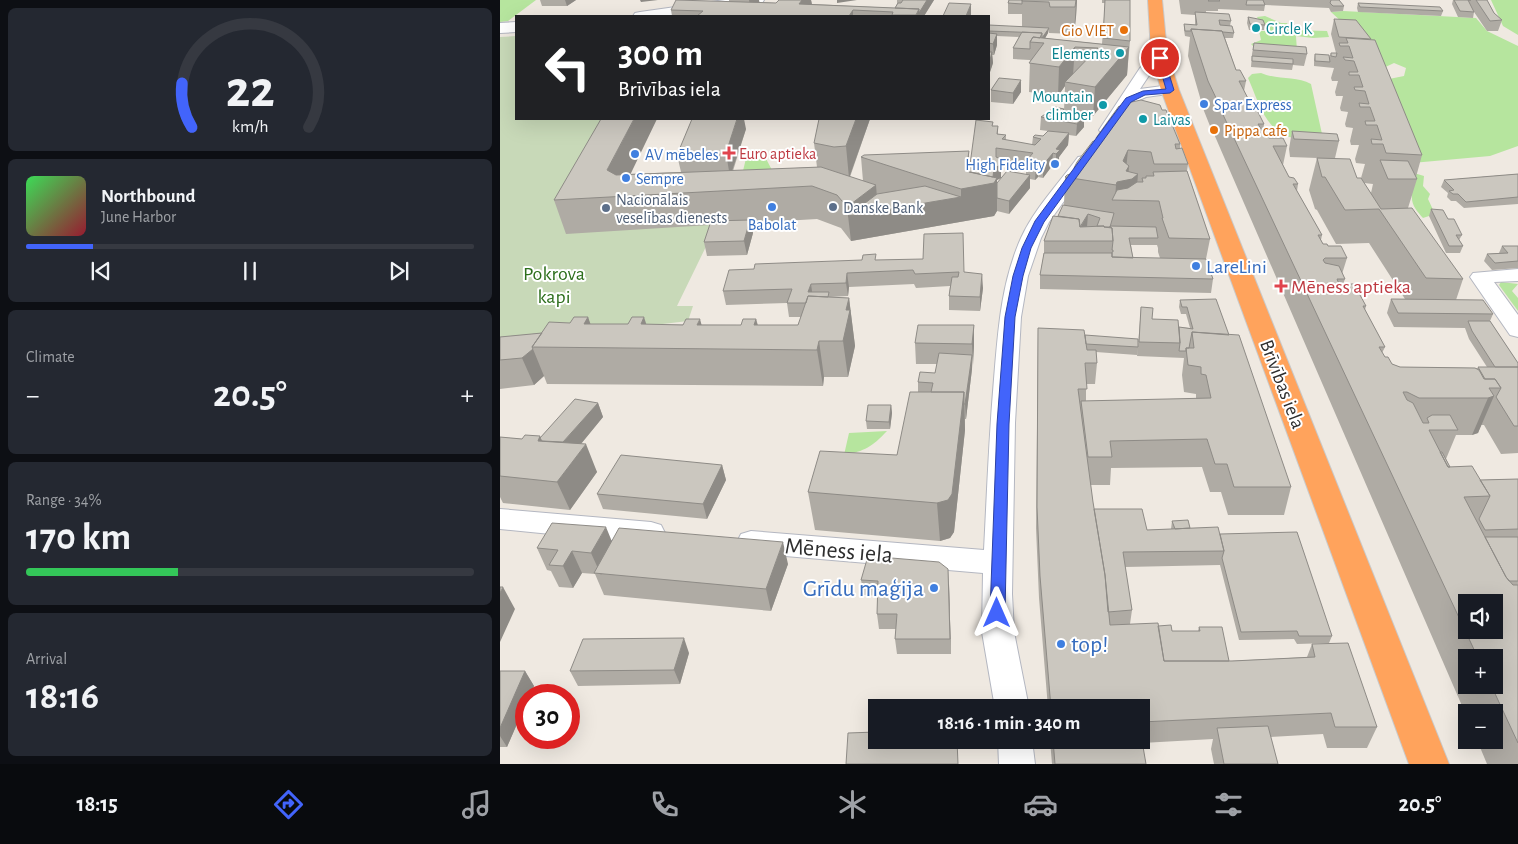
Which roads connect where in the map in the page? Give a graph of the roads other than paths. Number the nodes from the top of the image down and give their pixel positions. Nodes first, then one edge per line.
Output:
1 (758, 0) edge
2 (1155, 0) edge
3 (647, 15) edge
4 (515, 27) edge
5 (500, 28) edge
6 (1160, 58) junction
7 (1170, 90) junction
8 (1128, 100) junction
9 (1518, 275) edge
10 (1518, 330) edge
11 (500, 520) edge
12 (680, 535) edge
13 (728, 540) edge
14 (999, 563) junction
15 (1010, 699) edge
16 (1016, 749) edge
17 (1017, 764) edge
18 (1429, 764) edge

1 - 3 main road
2 - 6 highway, Brīvības iela
4 - 5 main road
6 - 7 highway, Brīvības iela
6 - 8 street
7 - 8 street
7 - 18 highway, Brīvības iela
8 - 14 street
9 - 10 street
11 - 12 street
13 - 14 street, Mēness iela
14 - 15 street
16 - 17 street

